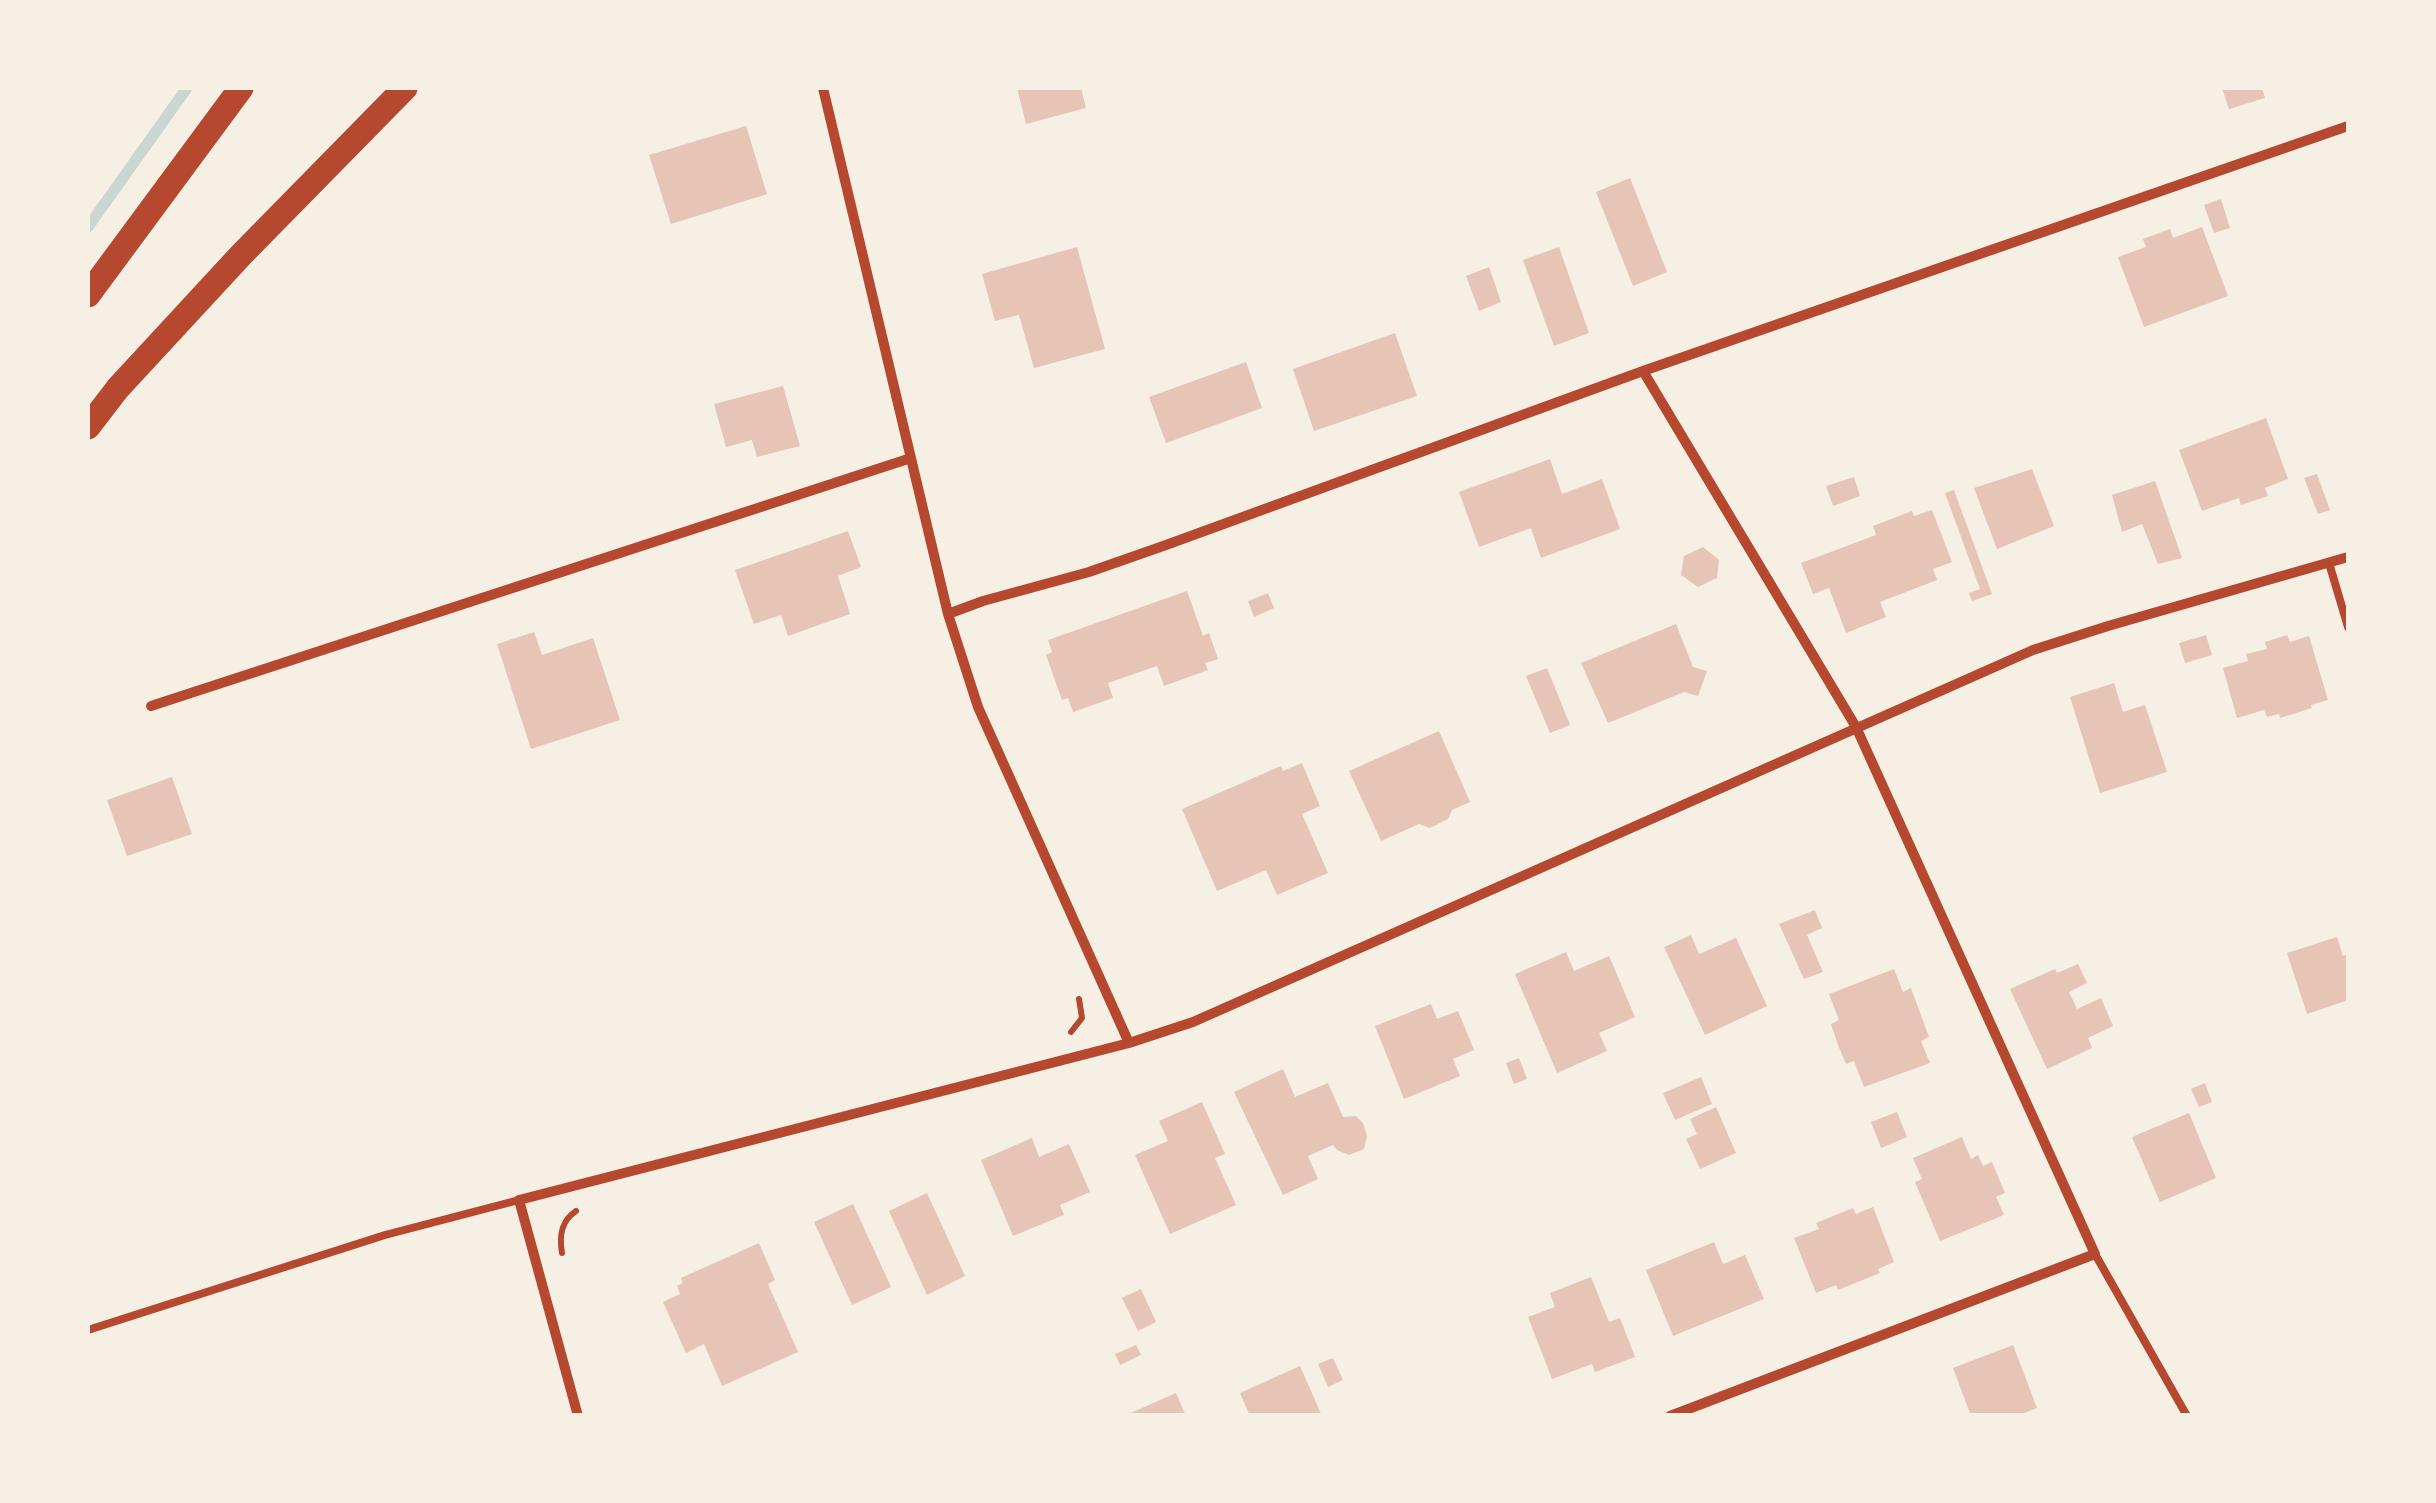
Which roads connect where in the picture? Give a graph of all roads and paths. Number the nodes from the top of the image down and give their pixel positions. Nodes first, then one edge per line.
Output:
1 (240, 88) edge
2 (405, 88) edge
3 (823, 88) edge
4 (2348, 126) edge
5 (88, 295) edge
6 (1644, 371) junction
7 (88, 427) edge
8 (910, 458) junction
9 (2348, 557) edge
10 (2329, 563) junction
11 (948, 614) junction
12 (2348, 627) edge
13 (152, 706) dead end
14 (1856, 727) junction
15 (1106, 988) junction
16 (1070, 1034) dead end
17 (1129, 1043) junction
18 (519, 1200) junction
19 (2095, 1254) junction
20 (88, 1330) edge
21 (578, 1416) edge
22 (1670, 1416) edge
23 (2187, 1416) edge

1 - 5 main road
2 - 7 main road
3 - 8 street
4 - 6 street
6 - 11 street
6 - 14 street
8 - 11 street
8 - 13 street
9 - 10 street
10 - 12 lane
10 - 14 street
11 - 15 street
14 - 17 street
14 - 19 street
15 - 16 path
15 - 17 street
17 - 18 street
18 - 20 lane
18 - 21 street
19 - 22 street
19 - 23 lane

